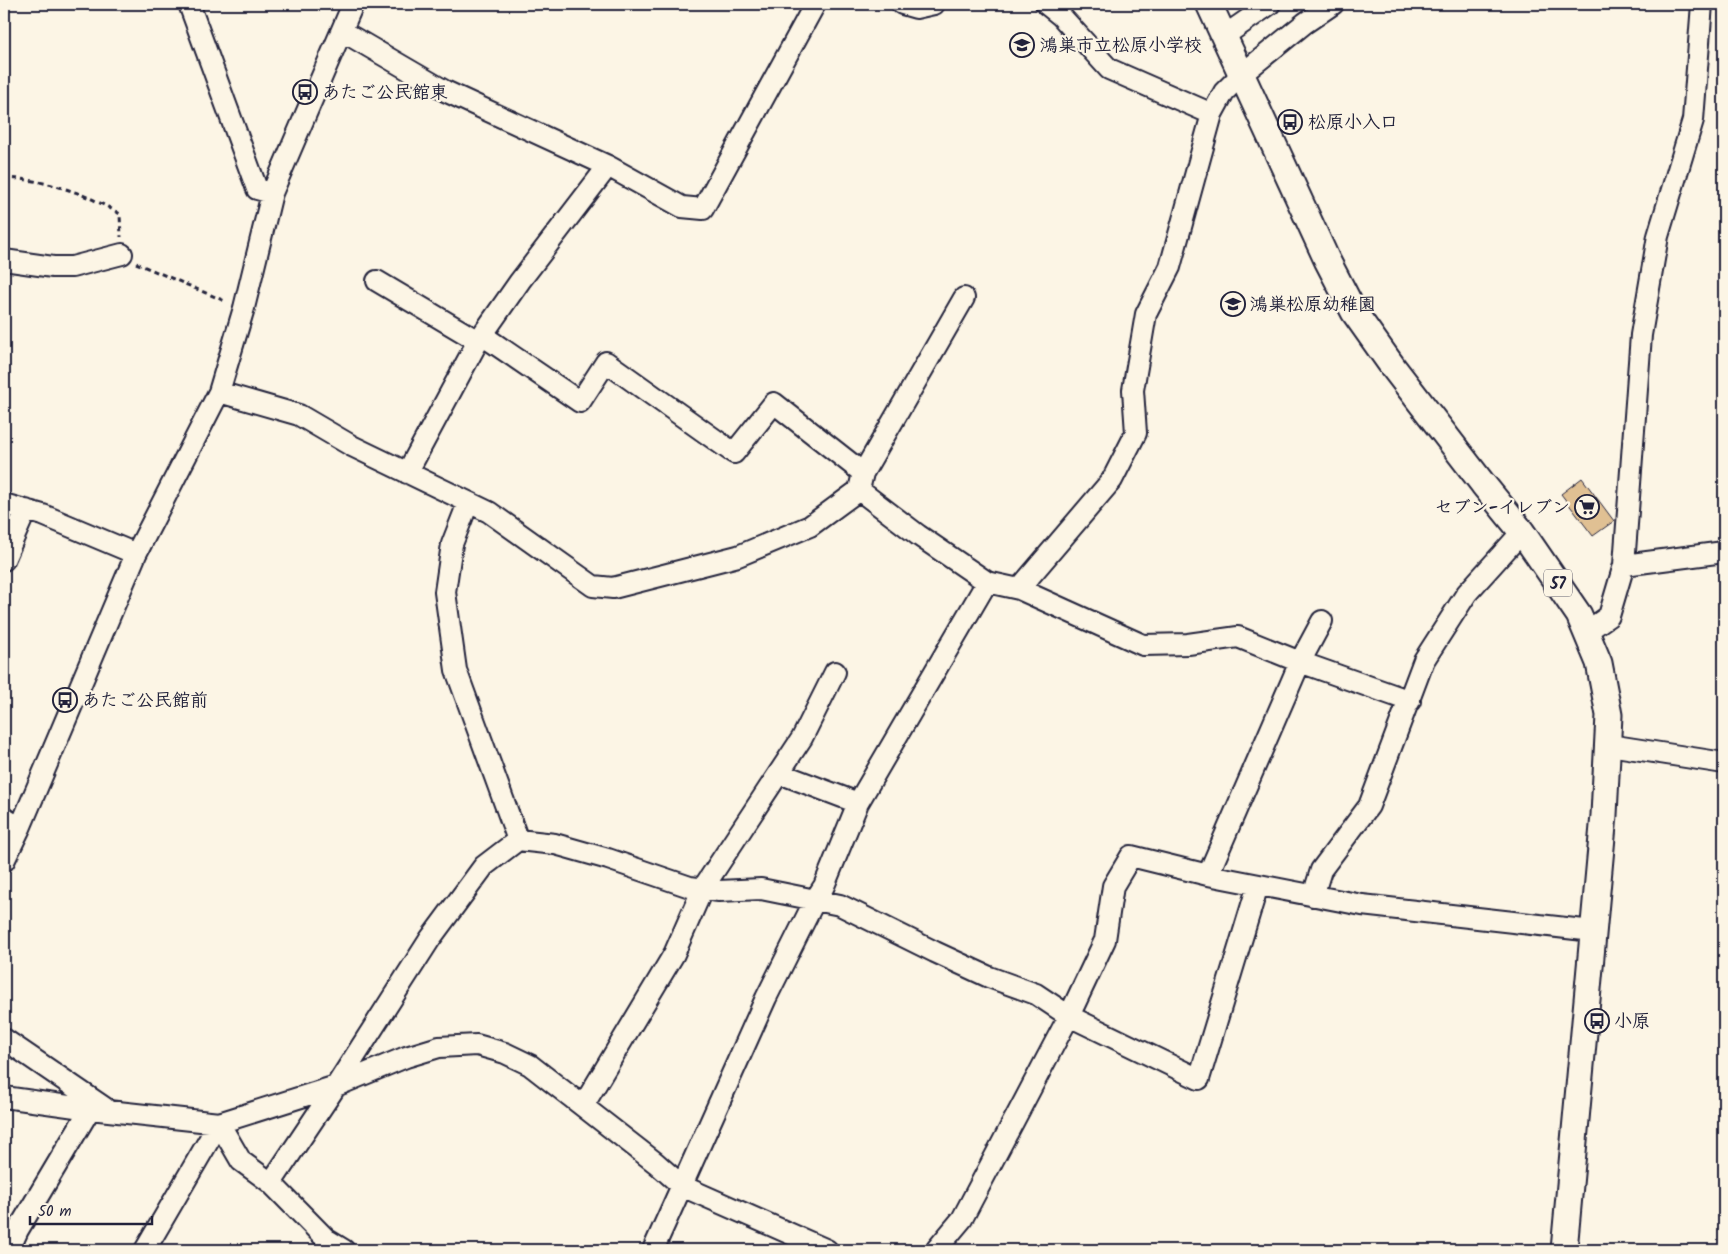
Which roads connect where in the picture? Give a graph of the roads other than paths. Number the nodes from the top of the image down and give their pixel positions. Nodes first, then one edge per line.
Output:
1 (189, 4) edge
2 (353, 4) edge
3 (815, 4) edge
4 (902, 4) edge
5 (934, 4) edge
6 (1046, 4) edge
7 (1209, 4) edge
8 (1270, 4) edge
9 (1702, 4) edge
10 (1320, 7) edge
11 (342, 31) junction
12 (1224, 36) junction
13 (1242, 74) junction
14 (1212, 114) junction
15 (608, 166) junction
16 (272, 193) junction
17 (122, 254) dead end
18 (4, 260) edge
19 (377, 281) dead end
20 (964, 298) dead end
21 (480, 338) junction
22 (219, 392) junction
23 (408, 473) junction
24 (861, 482) junction
25 (468, 503) junction
26 (4, 504) edge
27 (26, 510) junction
28 (1522, 532) junction
29 (6, 552) edge
30 (1724, 552) edge
31 (136, 554) junction
32 (1624, 564) junction
33 (987, 582) junction
34 (1020, 589) junction
35 (1322, 621) dead end
36 (1586, 632) junction
37 (1300, 662) junction
38 (835, 672) dead end
39 (1410, 701) junction
40 (1608, 745) junction
41 (1724, 763) edge
42 (779, 773) junction
43 (858, 803) junction
44 (12, 823) edge
45 (518, 840) junction
46 (4, 861) edge
47 (1208, 875) junction
48 (1258, 885) junction
49 (702, 888) junction
50 (1313, 896) junction
51 (815, 900) junction
52 (1593, 931) junction
53 (1069, 1016) junction
54 (4, 1039) edge
55 (336, 1086) junction
56 (4, 1097) edge
57 (583, 1106) junction
58 (100, 1110) junction
59 (218, 1123) junction
60 (271, 1183) junction
61 (682, 1186) junction
62 (322, 1244) edge
63 (9, 1250) edge
64 (144, 1250) edge
65 (344, 1250) edge
66 (653, 1250) edge
67 (827, 1250) edge
68 (936, 1250) edge
69 (1564, 1250) edge

1 - 16 street
2 - 11 street
3 - 15 street
4 - 5 street
6 - 14 street
7 - 12 main road, 57
8 - 12 street
9 - 32 street
10 - 13 street
11 - 15 street
11 - 16 street
12 - 13 main road, 57
13 - 14 street
13 - 28 main road, 57
14 - 34 street
15 - 21 street
16 - 22 street
17 - 18 street
19 - 21 street
20 - 24 street
21 - 23 street
21 - 24 street
22 - 23 street
22 - 31 street
23 - 25 street
24 - 25 street
24 - 33 street
25 - 45 street
26 - 27 street
27 - 29 street
27 - 31 street
28 - 36 main road, 57
28 - 39 street
30 - 32 street
31 - 44 street
32 - 36 street
33 - 34 street
33 - 43 street
34 - 37 street
35 - 37 street
36 - 40 main road, 57
37 - 39 street
37 - 47 street
38 - 42 street
39 - 50 street
40 - 41 street
40 - 52 main road, 57
42 - 43 street
42 - 49 street
43 - 51 street
44 - 46 street
45 - 49 street
45 - 55 street
47 - 48 street
47 - 53 street
48 - 50 street
48 - 53 street
49 - 51 street
49 - 57 street
50 - 52 street
51 - 53 street
51 - 61 street
52 - 69 main road, 57
53 - 68 street
54 - 58 street
55 - 57 street
55 - 59 street
55 - 60 street
56 - 58 street
57 - 61 street
58 - 59 street
58 - 63 street
59 - 60 street
59 - 64 street
60 - 62 street
61 - 66 street
61 - 67 street
62 - 65 street

